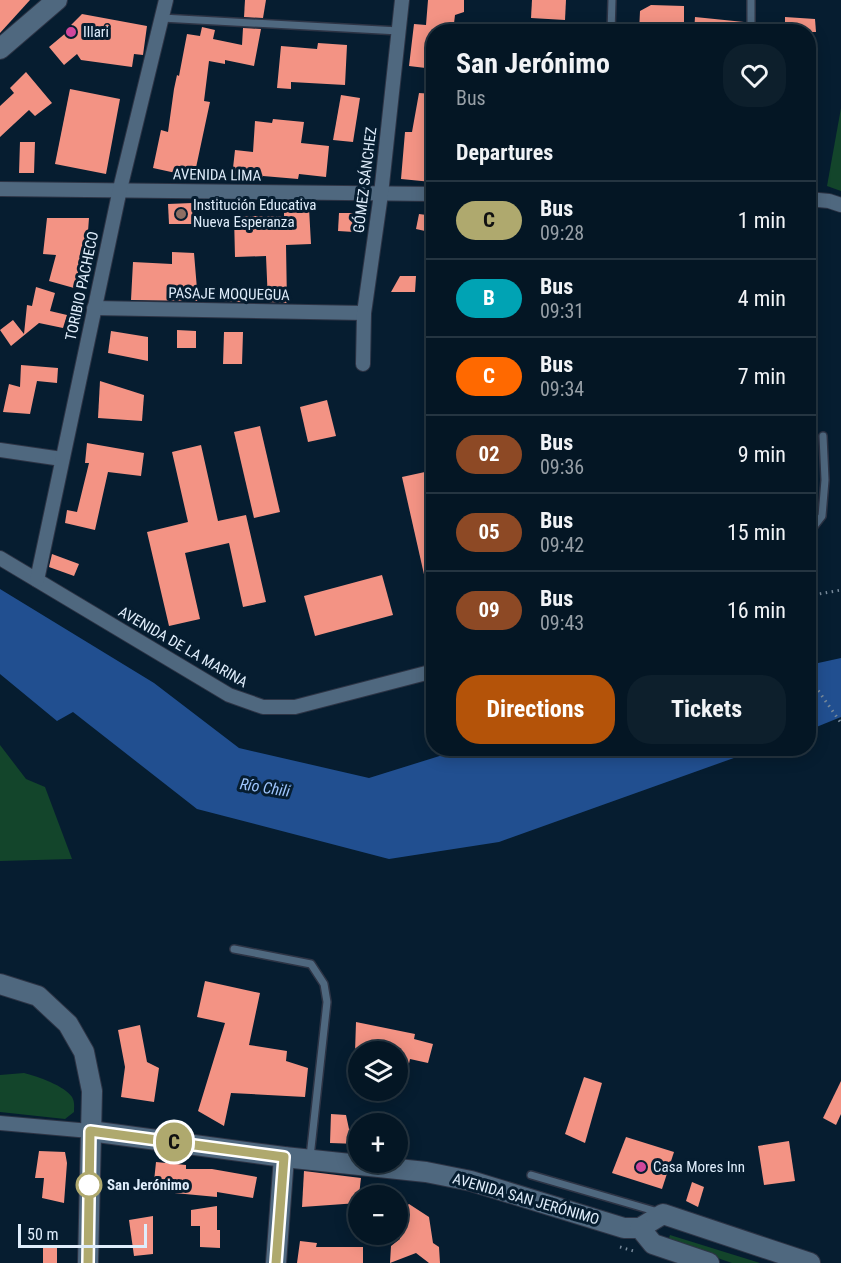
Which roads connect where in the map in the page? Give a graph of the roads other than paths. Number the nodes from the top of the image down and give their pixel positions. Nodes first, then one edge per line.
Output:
1 (57, 0) edge
2 (166, 0) edge
3 (402, 0) edge
4 (612, 0) edge
5 (751, 0) edge
6 (162, 18) junction
7 (611, 24) edge
8 (751, 24) edge
9 (399, 31) junction
10 (0, 49) edge
11 (0, 189) edge
12 (120, 189) junction
13 (381, 194) junction
14 (426, 194) edge
15 (816, 200) edge
16 (841, 205) edge
17 (94, 309) junction
18 (364, 313) junction
19 (363, 364) dead end
20 (823, 436) dead end
21 (0, 450) edge
22 (62, 459) junction
23 (816, 524) edge
24 (0, 558) edge
25 (37, 580) junction
26 (426, 673) edge
27 (234, 949) dead end
28 (0, 984) edge
29 (0, 1123) edge
30 (90, 1131) junction
31 (284, 1157) junction
32 (309, 1159) junction
33 (531, 1175) dead end
34 (663, 1214) junction
35 (640, 1228) junction
36 (88, 1263) edge
37 (276, 1263) edge
38 (709, 1263) edge
39 (810, 1263) edge

1 - 10 street
2 - 6 street, TORIBIO PACHECO
3 - 9 street, GÓMEZ SÁNCHEZ
4 - 7 lane
5 - 8 lane
6 - 9 lane
6 - 12 street, TORIBIO PACHECO
9 - 13 street, GÓMEZ SÁNCHEZ
11 - 12 street, AVENIDA LIMA
12 - 13 street, AVENIDA LIMA
12 - 17 street, TORIBIO PACHECO
13 - 14 street, AVENIDA LIMA
13 - 18 street, GÓMEZ SÁNCHEZ
15 - 16 street
17 - 18 street, PASAJE MOQUEGUA
17 - 22 street, TORIBIO PACHECO
18 - 19 street, GÓMEZ SÁNCHEZ
20 - 23 lane
21 - 22 street
22 - 25 street, TORIBIO PACHECO
24 - 25 street, AVENIDA DE LA MARINA
25 - 26 street, AVENIDA DE LA MARINA
27 - 32 lane
28 - 30 street
29 - 30 street
30 - 31 street, AVENIDA SAN JERÓNIMO
30 - 36 street
31 - 32 street, AVENIDA SAN JERÓNIMO
31 - 37 street
32 - 35 street, AVENIDA SAN JERÓNIMO
33 - 34 lane
34 - 35 street
34 - 39 street
35 - 38 street

